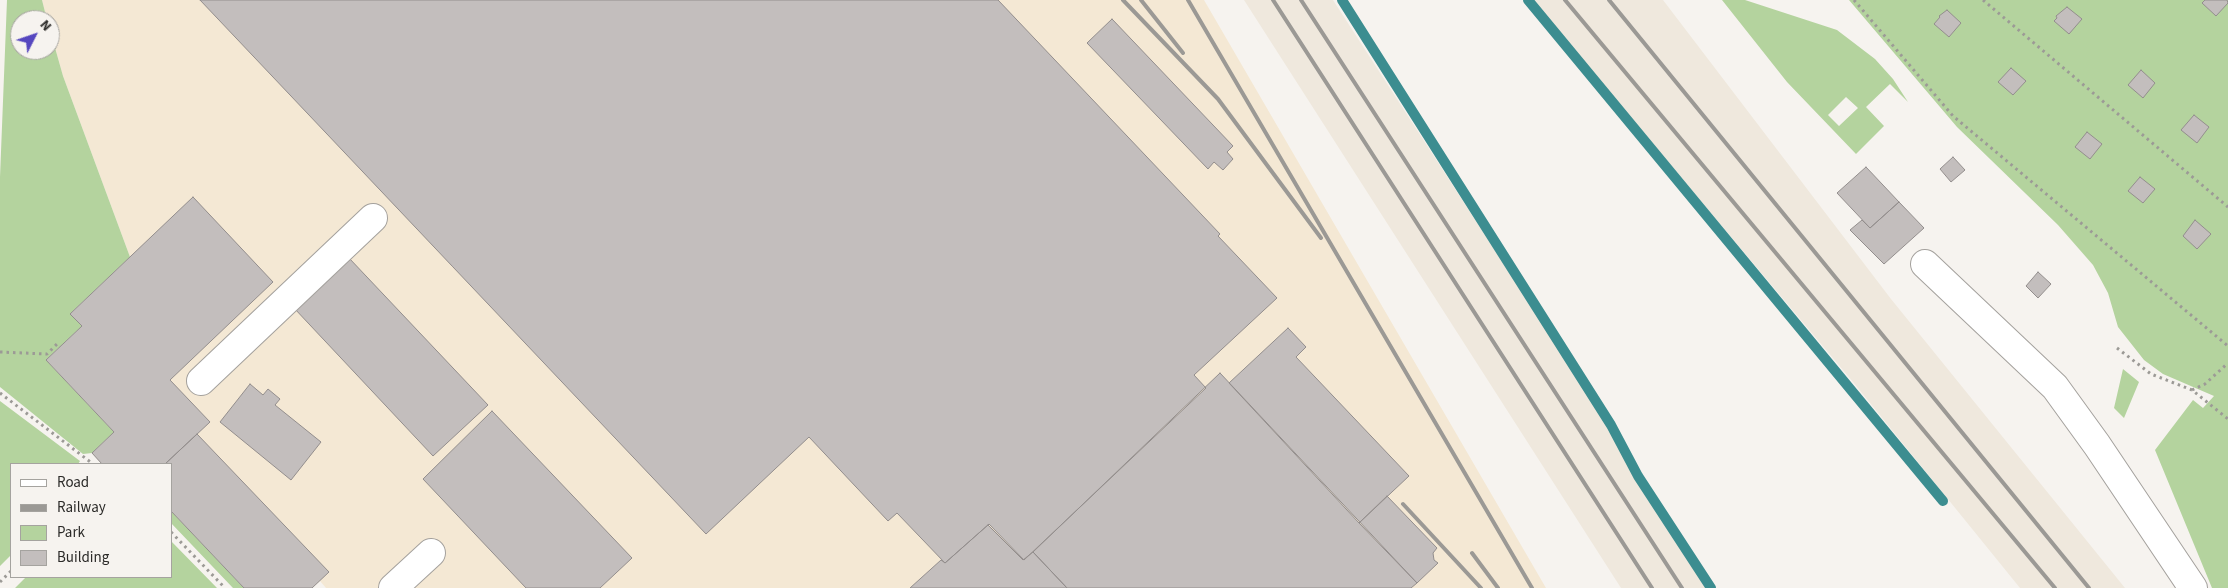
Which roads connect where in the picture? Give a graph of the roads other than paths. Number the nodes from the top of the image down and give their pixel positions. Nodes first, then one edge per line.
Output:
1 (373, 218) dead end
2 (1925, 264) dead end
3 (202, 381) dead end
4 (431, 553) dead end
5 (393, 588) edge
6 (2193, 588) edge

1 - 3 lane
2 - 6 lane
4 - 5 lane

